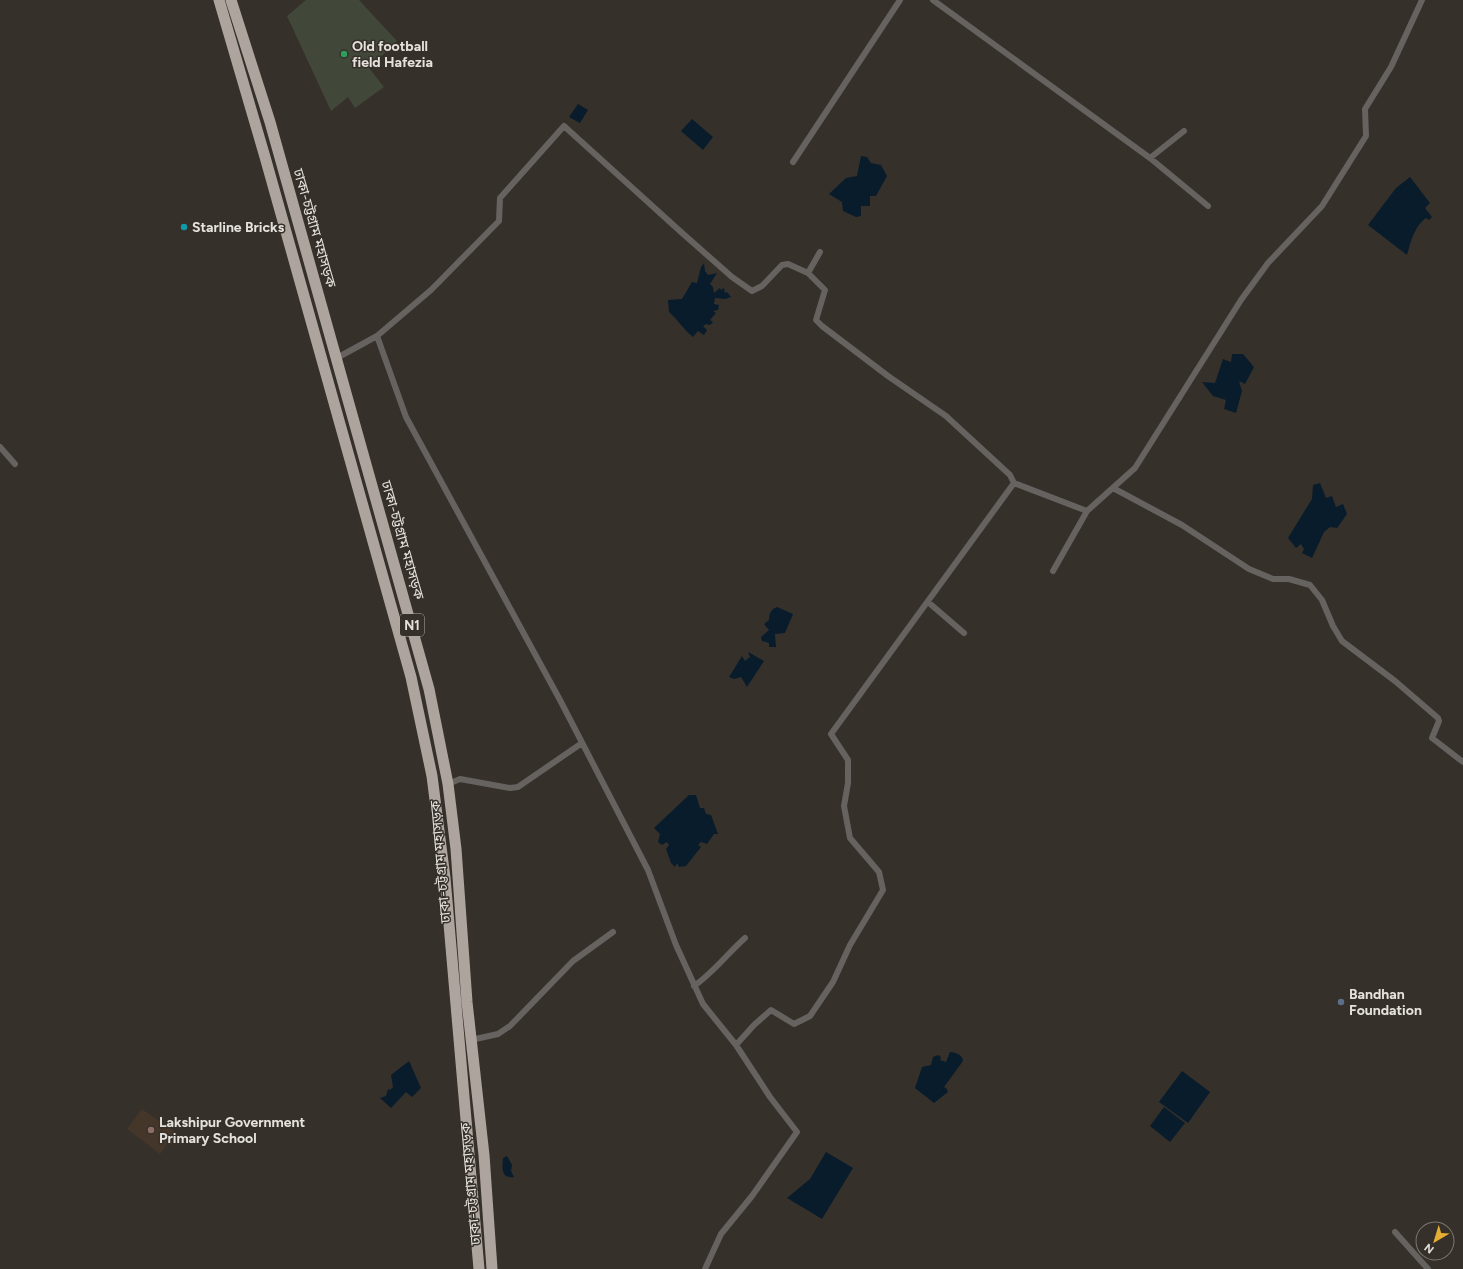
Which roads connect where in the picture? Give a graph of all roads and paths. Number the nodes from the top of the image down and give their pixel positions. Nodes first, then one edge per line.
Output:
1 (219, 0) edge
2 (231, 0) edge
3 (900, 0) edge
4 (933, 0) edge
5 (1422, 0) edge
6 (943, 2) edge
7 (1184, 131) dead end
8 (1150, 158) junction
9 (793, 162) dead end
10 (1208, 206) dead end
11 (820, 252) dead end
12 (808, 273) junction
13 (377, 336) junction
14 (335, 359) junction
15 (0, 447) edge
16 (15, 464) dead end
17 (1014, 483) junction
18 (1113, 488) junction
19 (1088, 511) junction
20 (1053, 571) dead end
21 (928, 602) junction
22 (964, 633) dead end
23 (582, 743) junction
24 (1463, 762) edge
25 (448, 784) junction
26 (613, 932) dead end
27 (745, 938) dead end
28 (694, 986) junction
29 (471, 1040) junction
30 (736, 1045) junction
31 (1395, 1232) dead end
32 (479, 1269) edge
33 (492, 1269) edge
34 (705, 1269) edge
35 (1428, 1269) edge

1 - 32 highway, ঢাকা-চট্টগ্রাম মহাসড়ক / N1
2 - 14 highway, ঢাকা-চট্টগ্রাম মহাসড়ক / N1
3 - 9 street
4 - 6 street
5 - 18 street
6 - 8 street
7 - 8 street
8 - 10 street
11 - 12 street
12 - 13 street
12 - 17 street
13 - 14 street
13 - 23 street
14 - 25 highway, ঢাকা-চট্টগ্রাম মহাসড়ক / N1
15 - 16 street
17 - 19 street
17 - 21 street
18 - 19 street
18 - 24 street
19 - 20 street
21 - 22 street
21 - 30 street
23 - 25 street
23 - 28 street
25 - 29 highway, ঢাকা-চট্টগ্রাম মহাসড়ক / N1
26 - 29 street
27 - 28 street
28 - 30 street
29 - 33 highway, ঢাকা-চট্টগ্রাম মহাসড়ক / N1
30 - 34 street
31 - 35 street

